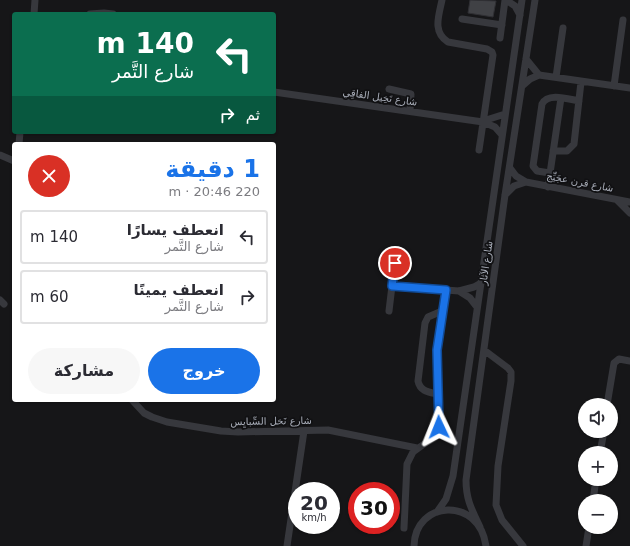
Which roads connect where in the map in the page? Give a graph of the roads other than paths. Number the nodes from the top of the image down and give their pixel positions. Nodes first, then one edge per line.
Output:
1 (35, 0) edge
2 (442, 0) edge
3 (506, 0) edge
4 (522, 0) edge
5 (535, 0) edge
6 (34, 12) edge
7 (520, 15) junction
8 (462, 19) dead end
9 (623, 20) dead end
10 (502, 24) junction
11 (563, 28) dead end
12 (500, 38) dead end
13 (526, 60) junction
14 (539, 75) junction
15 (556, 77) junction
16 (581, 82) junction
17 (522, 86) junction
18 (614, 86) junction
19 (630, 88) edge
20 (389, 89) dead end
21 (276, 92) edge
22 (561, 98) junction
23 (579, 101) junction
24 (410, 111) junction
25 (505, 114) junction
26 (483, 122) junction
27 (502, 135) junction
28 (479, 150) dead end
29 (553, 151) junction
30 (0, 155) edge
31 (12, 160) edge
32 (510, 168) junction
33 (550, 174) junction
34 (526, 182) junction
35 (548, 186) junction
36 (505, 195) junction
37 (617, 200) junction
38 (630, 202) edge
39 (630, 213) edge
40 (396, 252) dead end
41 (481, 282) junction
42 (392, 286) junction
43 (446, 290) junction
44 (459, 291) junction
45 (477, 307) junction
46 (442, 311) junction
47 (389, 312) dead end
48 (484, 350) junction
49 (630, 360) edge
50 (437, 394) junction
51 (609, 398) edge
52 (134, 402) edge
53 (304, 431) junction
54 (417, 448) junction
55 (437, 512) junction
56 (480, 527) junction
57 (404, 528) dead end
58 (588, 534) edge
59 (484, 536) junction
60 (287, 546) edge
61 (414, 546) edge
62 (486, 546) edge
63 (491, 546) edge
64 (523, 546) edge
65 (586, 546) edge

1 - 6 street
2 - 26 street
3 - 7 street
3 - 10 street
4 - 7 street, شارع الآثار
5 - 13 street, شارع الآثار
7 - 25 street, شارع الآثار
8 - 10 street
9 - 18 street
10 - 12 street
11 - 15 street
13 - 14 street
13 - 17 street, شارع الآثار
14 - 15 street
14 - 17 street
15 - 16 street
16 - 18 street
16 - 23 street
17 - 32 street, شارع الآثار
18 - 19 street
20 - 24 street
21 - 24 street, شارع نَخِيل الفاقِي
22 - 23 street
22 - 29 street
22 - 33 street
23 - 29 street
24 - 26 street, شارع نَخِيل الفاقِي
25 - 26 street, شارع نَخِيل الفاقِي
25 - 27 street, شارع الآثار
26 - 27 street, شارع نَخِيل الفاقِي
26 - 28 street
27 - 41 street, شارع الآثار
29 - 33 street
30 - 31 street
32 - 34 street, شارع قرن عجَيِّج
32 - 36 street, شارع الآثار
33 - 35 street
34 - 35 street, شارع قرن عجَيِّج
34 - 36 street
35 - 37 street, شارع قرن عجَيِّج
36 - 48 street, شارع الآثار
37 - 38 street, شارع قرن عجَيِّج
37 - 39 street
40 - 42 street
41 - 44 street
41 - 45 street, شارع الآثار
42 - 43 street
42 - 47 street
43 - 44 street
43 - 46 street
44 - 45 street
45 - 55 street, شارع الآثار
46 - 50 street
46 - 50 street
48 - 56 street, شارع الآثار
48 - 64 street
49 - 51 street
50 - 54 street
52 - 53 street, شارع نَخل السِّبايِس
53 - 54 street, شارع نَخل السِّبايِس
53 - 60 street
54 - 57 street
55 - 56 street
55 - 61 street
56 - 59 street, شارع الآثار
58 - 65 street
59 - 62 street
59 - 63 street

